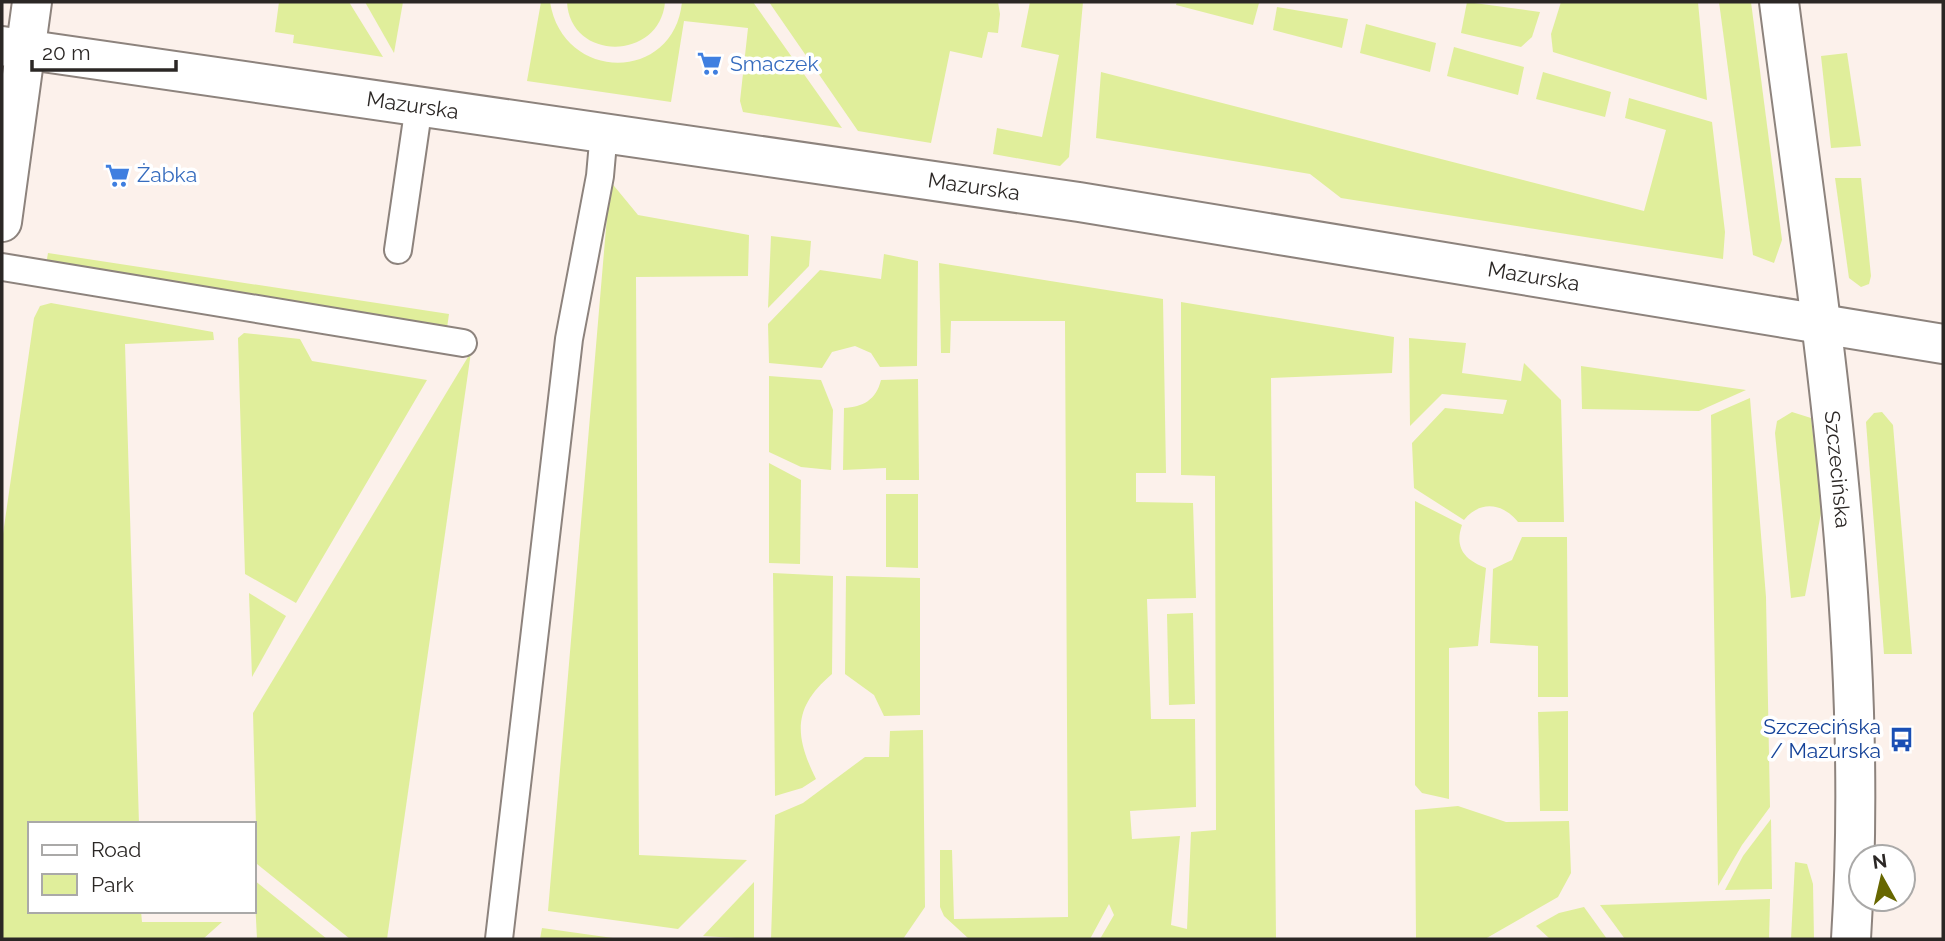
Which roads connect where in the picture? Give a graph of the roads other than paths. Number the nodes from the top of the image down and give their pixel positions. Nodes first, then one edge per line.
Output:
1 (32, 2) edge
2 (1779, 2) edge
3 (13, 47) edge
4 (419, 105) junction
5 (604, 131) junction
6 (2, 222) edge
7 (398, 250) dead end
8 (2, 267) edge
9 (1820, 324) junction
10 (463, 343) dead end
11 (1943, 344) edge
12 (499, 939) edge
13 (1851, 939) edge

1 - 3 street
2 - 9 street, Szczecińska
3 - 4 street, Mazurska
3 - 6 street
4 - 5 street, Mazurska
4 - 7 lane
5 - 9 street, Mazurska
5 - 12 lane
8 - 10 lane
9 - 11 street, Mazurska
9 - 13 street, Szczecińska

